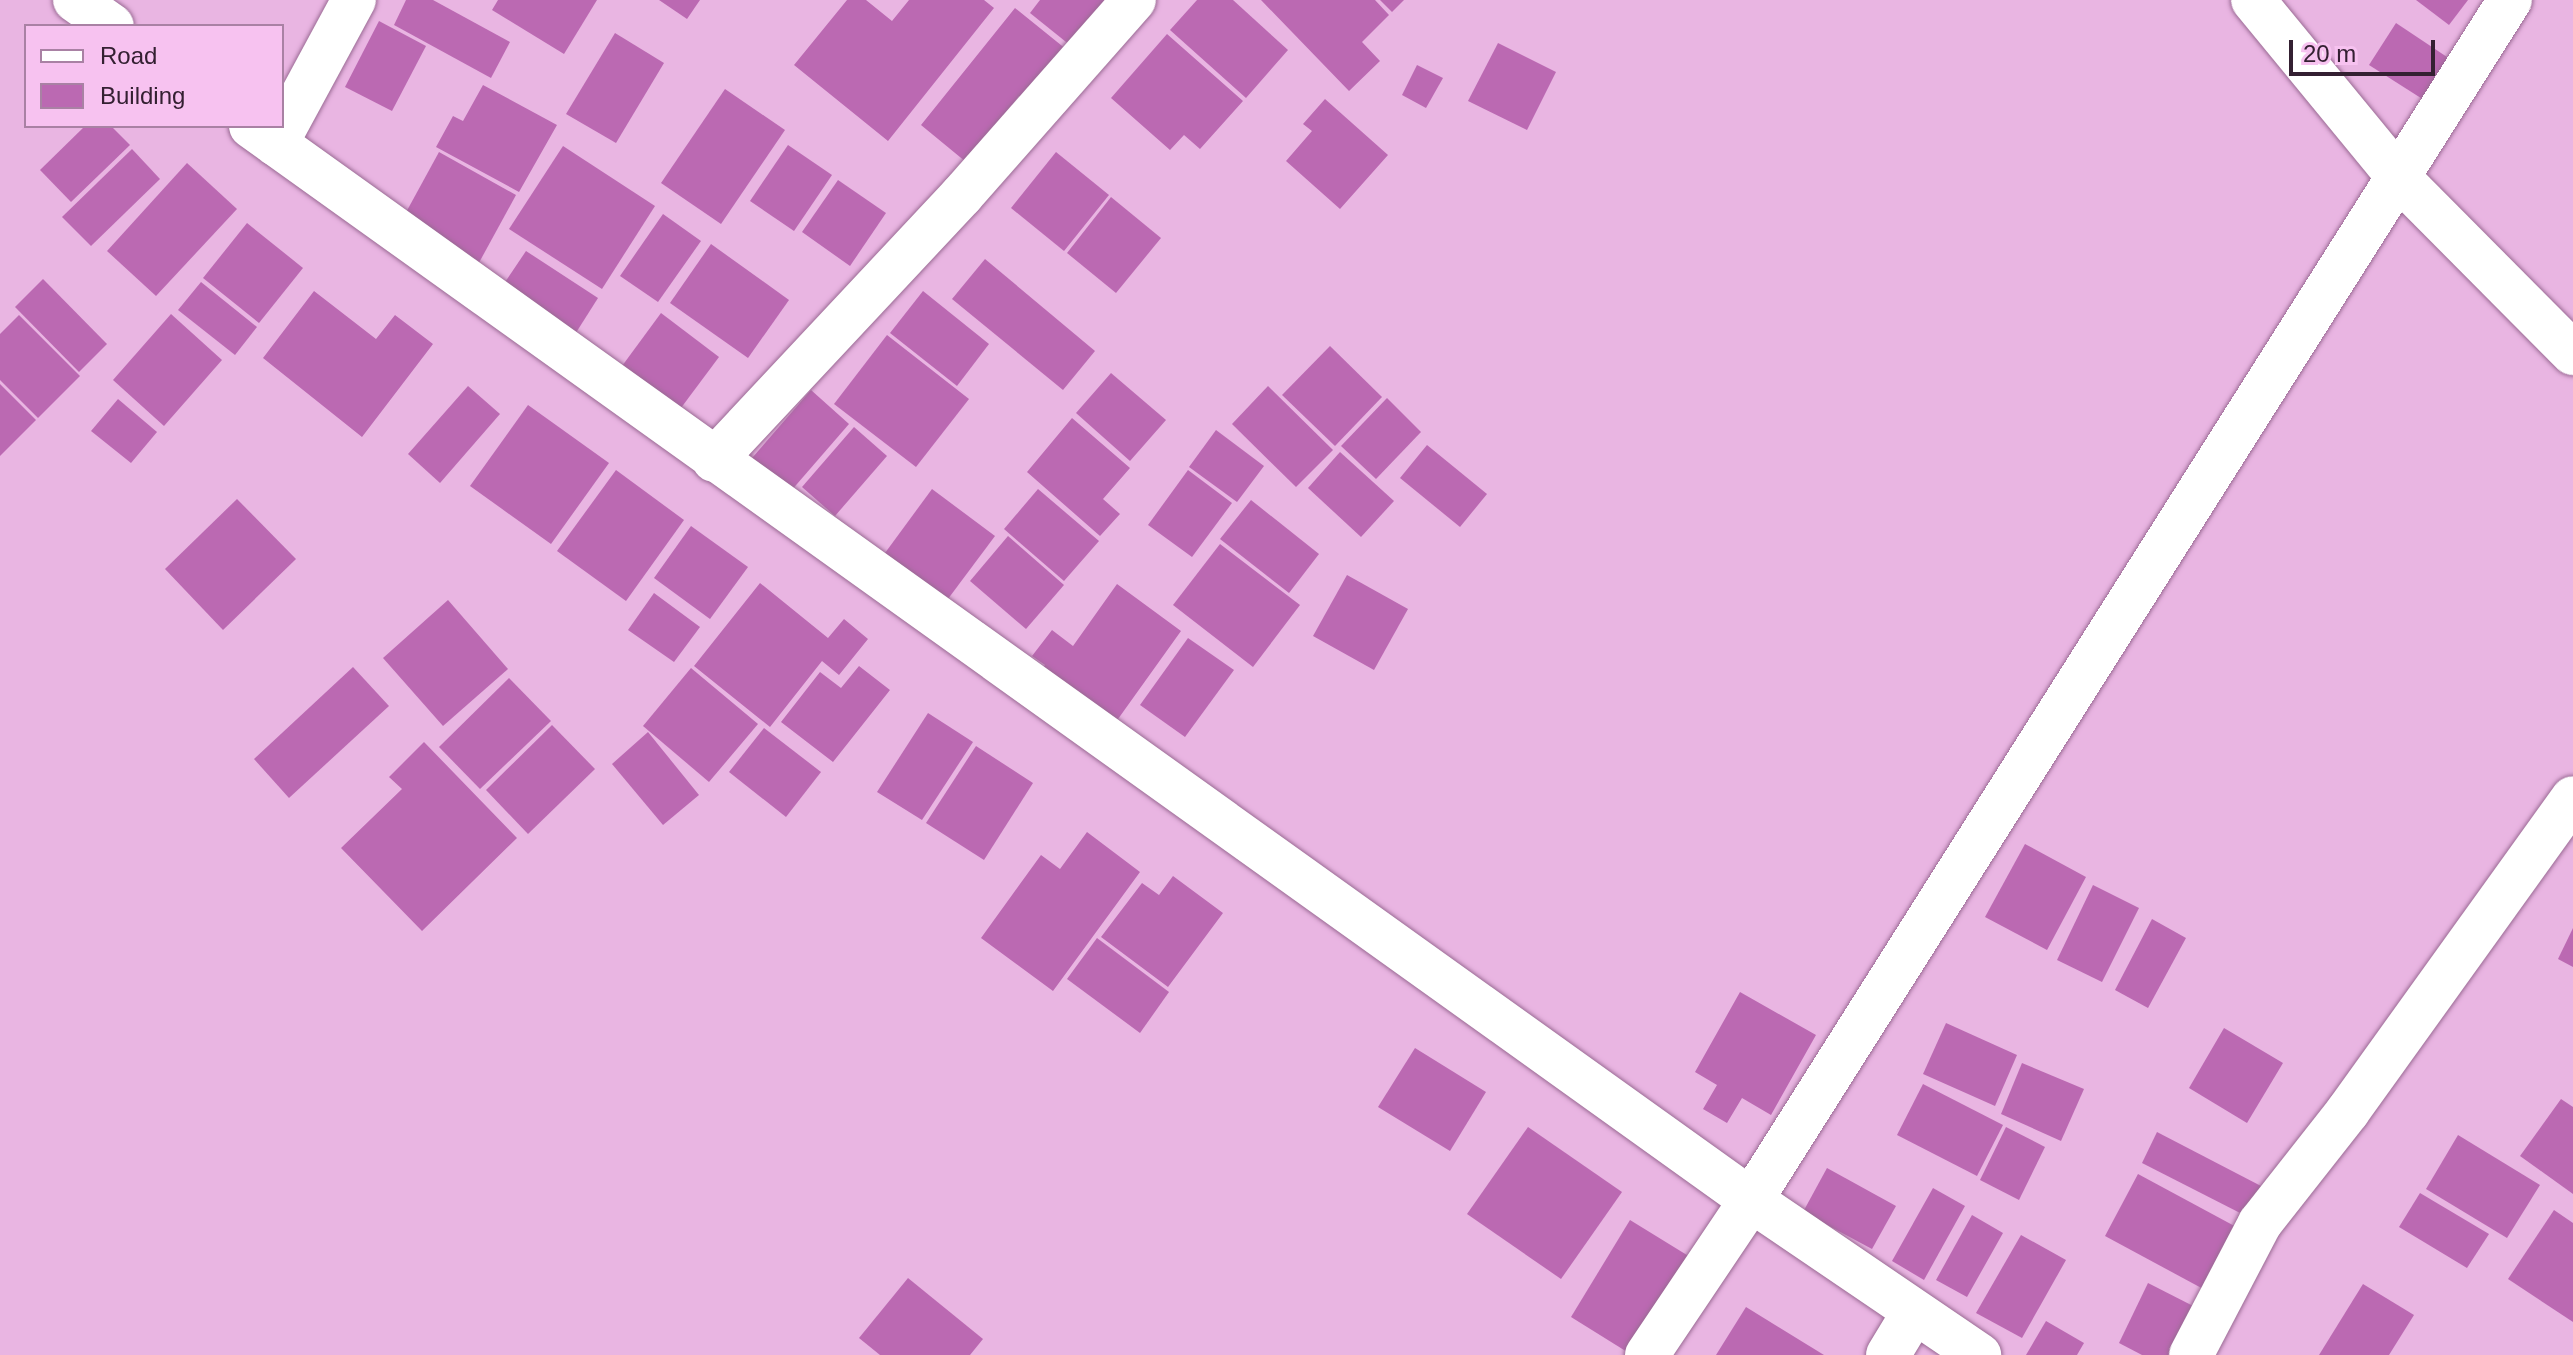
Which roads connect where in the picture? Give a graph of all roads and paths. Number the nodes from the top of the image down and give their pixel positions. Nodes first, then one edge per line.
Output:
1 (75, 0) edge
2 (354, 0) edge
3 (1134, 0) edge
4 (2253, 0) edge
5 (2510, 0) edge
6 (109, 24) edge
7 (284, 105) edge
8 (264, 135) edge
9 (2401, 180) junction
10 (2573, 353) edge
11 (714, 460) junction
12 (2573, 798) edge
13 (1751, 1200) junction
14 (1914, 1312) junction
15 (1647, 1355) edge
16 (1888, 1355) edge
17 (1979, 1355) edge
18 (2191, 1355) edge

1 - 6 street
2 - 7 street
3 - 11 street
4 - 9 street
5 - 9 street
8 - 11 street
9 - 10 street
9 - 13 street
11 - 13 street
12 - 18 street
13 - 14 street
13 - 15 street
14 - 16 street
14 - 17 street

